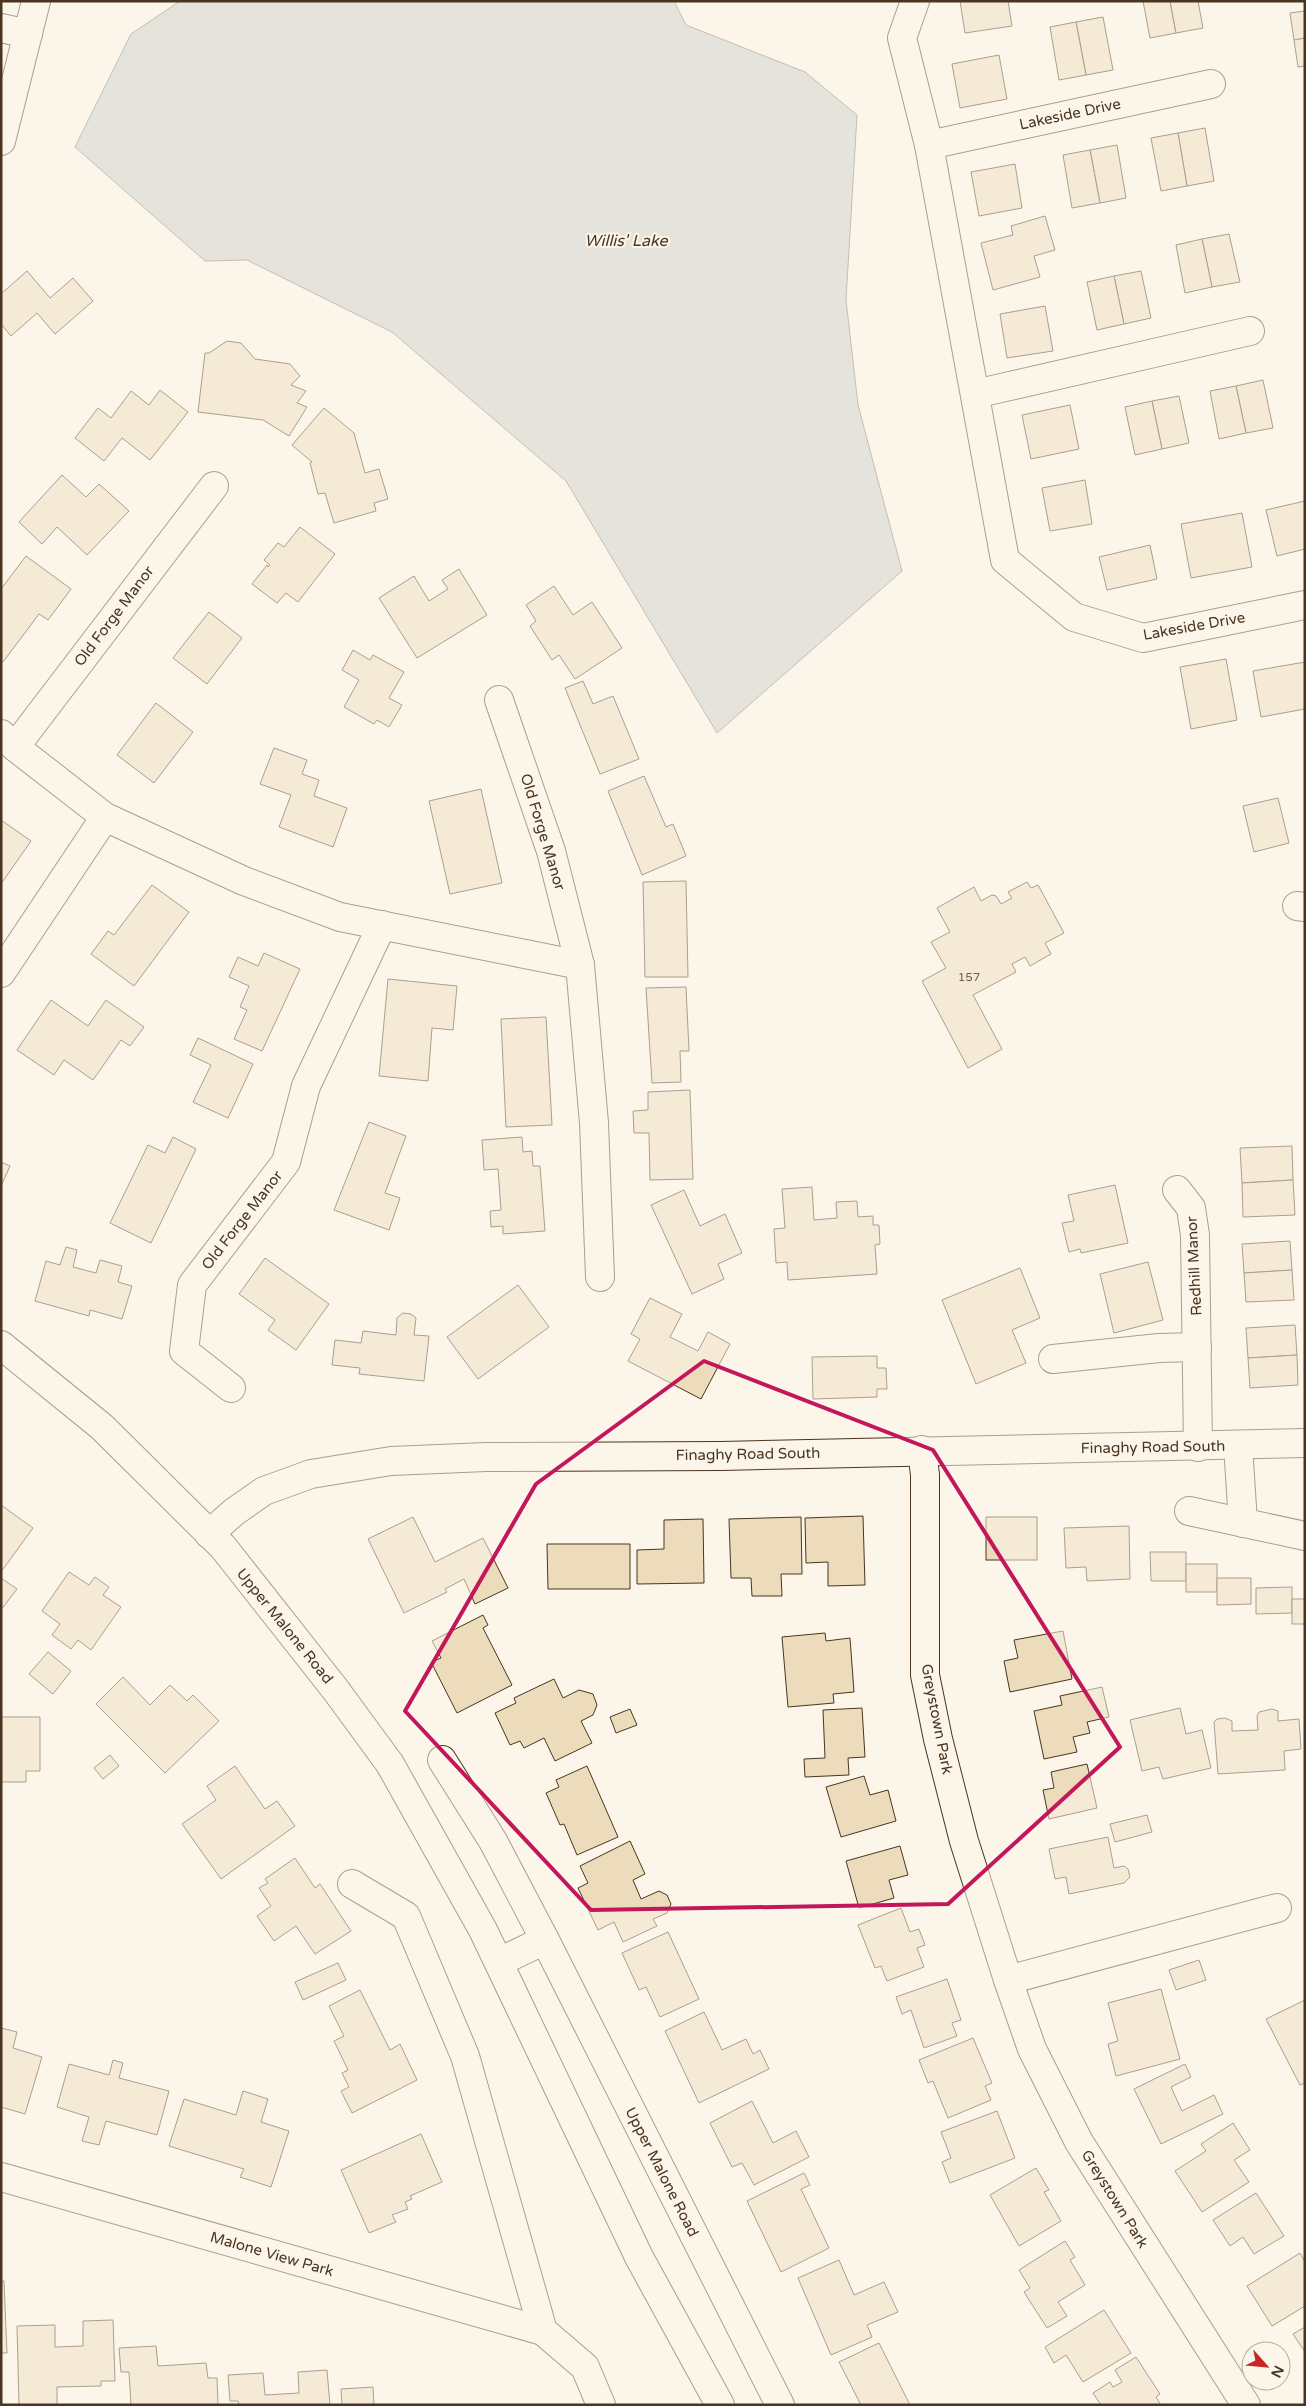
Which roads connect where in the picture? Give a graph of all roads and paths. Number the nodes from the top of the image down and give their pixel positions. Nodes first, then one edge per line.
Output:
1 (36, 1) edge
2 (915, 1) edge
3 (1, 28) edge
4 (28, 34) junction
5 (1212, 84) dead end
6 (1, 141) edge
7 (929, 144) junction
8 (1250, 331) dead end
9 (975, 394) junction
10 (214, 486) dead end
11 (1305, 605) edge
12 (499, 700) dead end
13 (8, 741) edge
14 (105, 817) junction
15 (382, 925) junction
16 (580, 965) junction
17 (1, 973) edge
18 (1177, 1190) dead end
19 (600, 1277) dead end
20 (1, 1345) edge
21 (1197, 1347) junction
22 (1053, 1358) dead end
23 (231, 1388) dead end
24 (1305, 1443) edge
25 (1238, 1445) junction
26 (1198, 1447) junction
27 (922, 1450) junction
28 (1189, 1511) dead end
29 (1243, 1523) junction
30 (209, 1534) junction
31 (1305, 1536) edge
32 (442, 1760) dead end
33 (352, 1884) dead end
34 (1277, 1908) dead end
35 (545, 1940) junction
36 (499, 1962) junction
37 (1008, 1980) junction
38 (1, 2177) edge
39 (543, 2330) junction
40 (601, 2405) edge
41 (720, 2405) edge
42 (780, 2405) edge
43 (1246, 2405) edge

1 - 4 street
2 - 7 street, Lakeside Drive
3 - 4 street
4 - 6 street
5 - 7 street, Lakeside Drive
7 - 9 street, Lakeside Drive
8 - 9 street
9 - 11 street, Lakeside Drive
10 - 13 street, Old Forge Manor
12 - 16 street, Old Forge Manor
13 - 14 street, Old Forge Manor
14 - 15 street, Old Forge Manor
14 - 17 street
15 - 16 street, Old Forge Manor
15 - 23 street, Old Forge Manor
16 - 19 street, Old Forge Manor
18 - 21 street, Redhill Manor
20 - 30 street, Upper Malone Road
21 - 22 street
21 - 26 street, Redhill Manor
24 - 25 street, Finaghy Road South
25 - 26 street, Finaghy Road South
25 - 29 street
26 - 27 street, Finaghy Road South
27 - 30 street, Finaghy Road South
27 - 37 street, Greystown Park
28 - 29 street
29 - 31 street
30 - 36 street, Upper Malone Road
32 - 35 street, Upper Malone Road
33 - 39 street
34 - 37 street
35 - 36 street
35 - 42 street, Upper Malone Road
36 - 41 street, Upper Malone Road
37 - 43 street, Greystown Park
38 - 39 street, Malone View Park
39 - 40 street, Malone View Park

